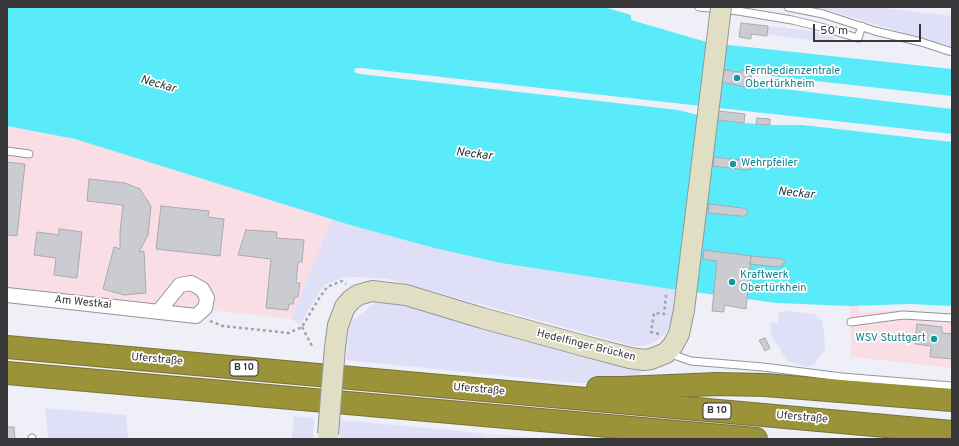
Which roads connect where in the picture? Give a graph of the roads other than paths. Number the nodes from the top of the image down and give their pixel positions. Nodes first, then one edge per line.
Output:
1 (700, 7) edge
2 (721, 7) edge
3 (788, 7) edge
4 (862, 26) junction
5 (952, 52) edge
6 (7, 151) edge
7 (29, 154) dead end
8 (7, 295) edge
9 (159, 311) junction
10 (952, 318) edge
11 (851, 322) dead end
12 (7, 347) edge
13 (666, 352) junction
14 (7, 373) edge
15 (952, 386) edge
16 (482, 390) junction
17 (952, 400) edge
18 (521, 418) junction
19 (952, 432) edge
20 (327, 437) edge
21 (589, 439) edge
22 (756, 439) edge

1 - 4 lane
2 - 13 street, bridge
3 - 4 lane
4 - 5 lane
6 - 7 lane
8 - 9 street, Am Westkai
9 - 9 street, Am Westkai
10 - 11 lane
12 - 16 highway, Uferstraße / B 10
13 - 15 lane
13 - 20 street, Hedelfinger Brücken, bridge
14 - 18 highway, B 10
16 - 17 highway
16 - 19 highway, Uferstraße / B 10
18 - 21 highway
18 - 22 highway, B 10

